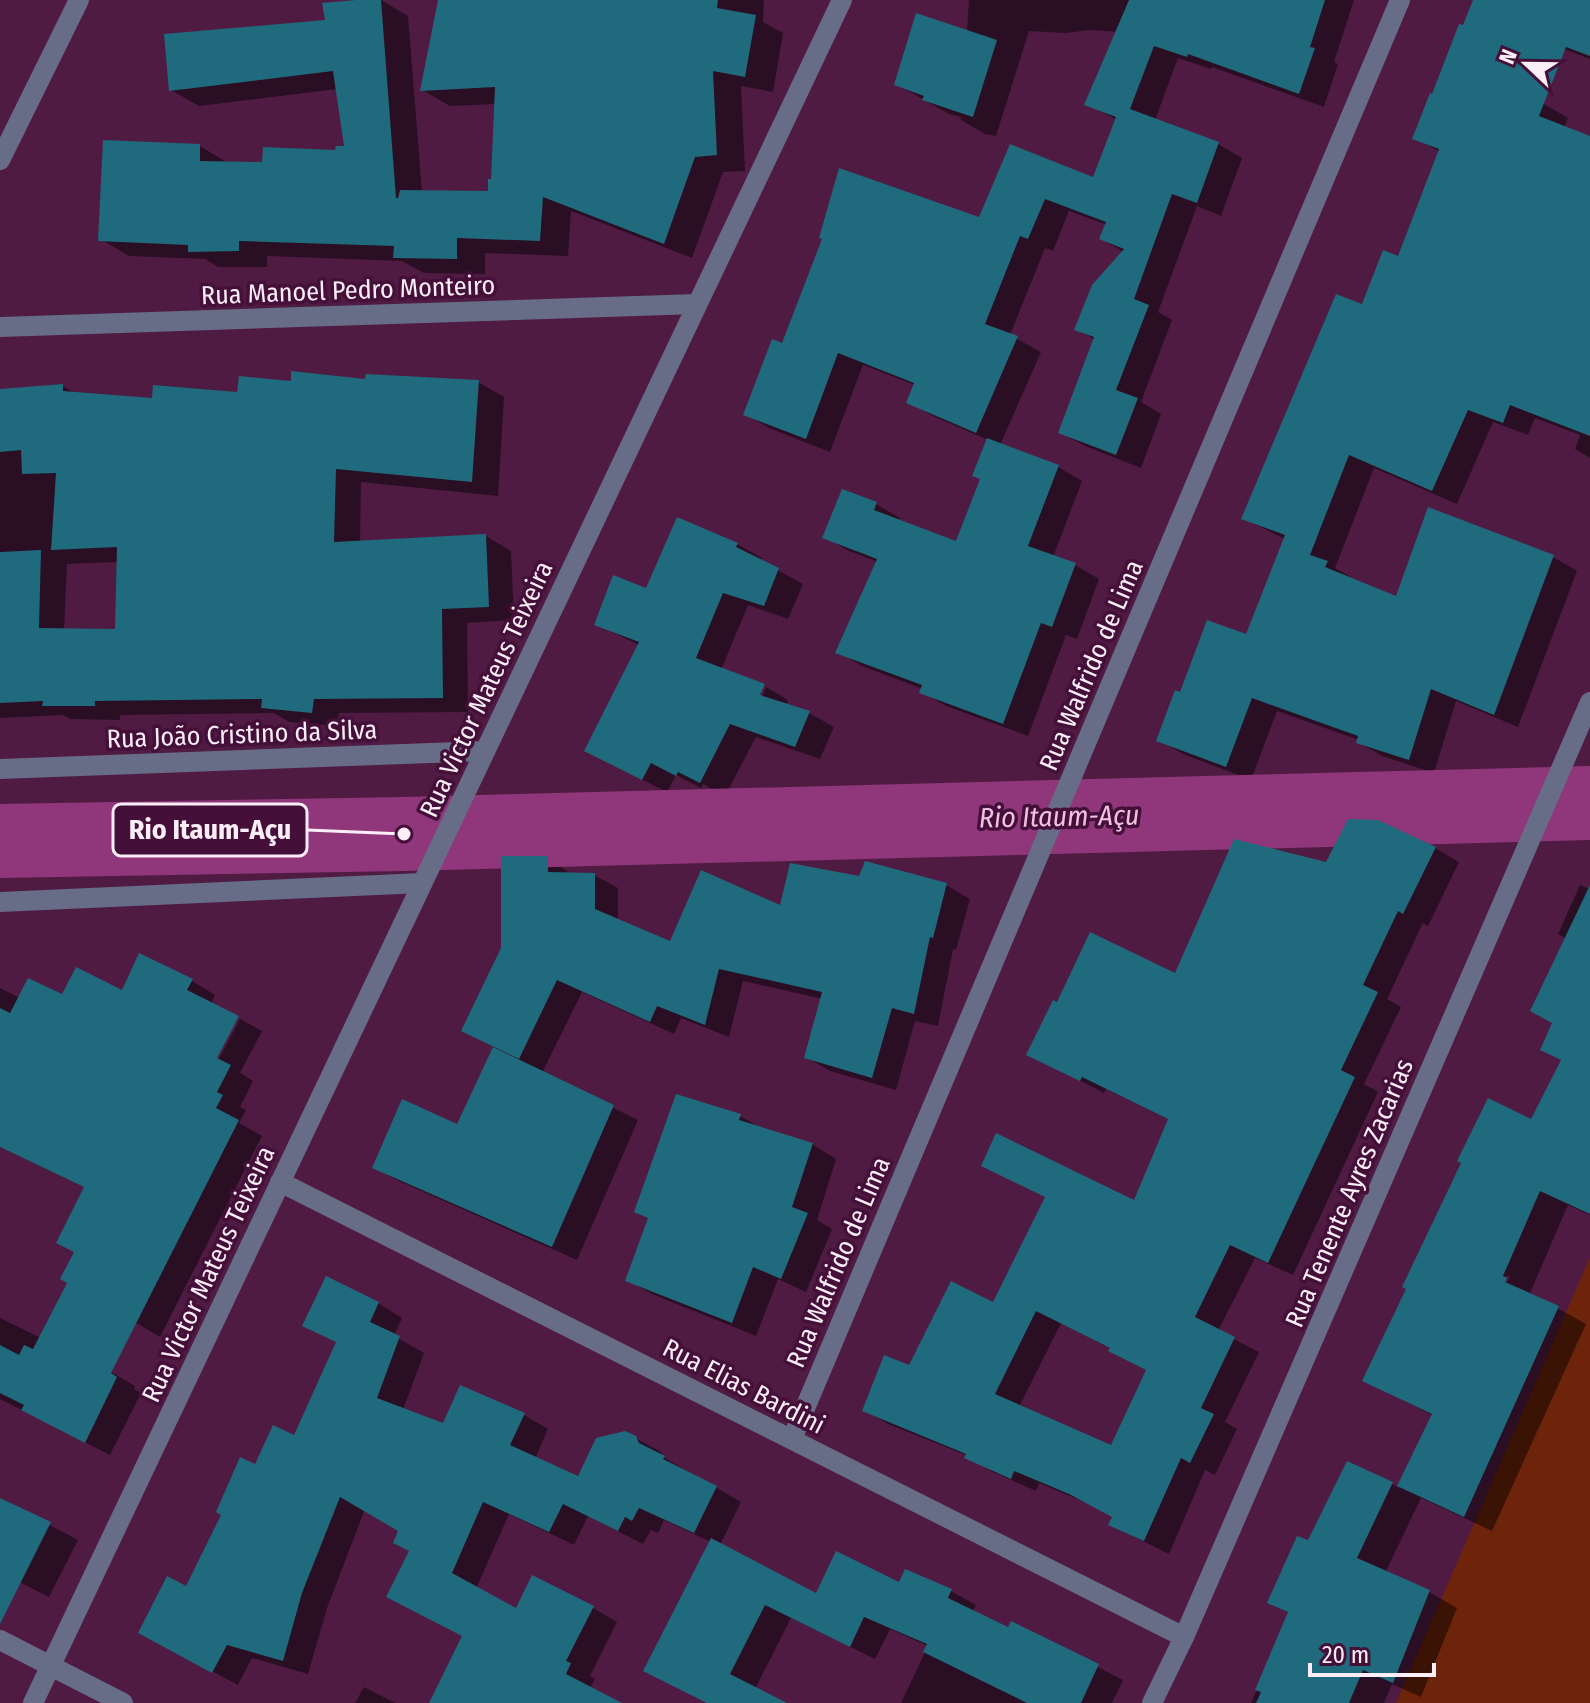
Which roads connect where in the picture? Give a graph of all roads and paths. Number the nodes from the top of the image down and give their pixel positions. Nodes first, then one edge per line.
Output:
1 (79, 0) edge
2 (842, 0) edge
3 (1400, 0) edge
4 (0, 160) edge
5 (697, 304) junction
6 (0, 327) edge
7 (1590, 702) edge
8 (485, 751) junction
9 (0, 769) edge
10 (422, 883) junction
11 (0, 902) edge
12 (280, 1182) junction
13 (792, 1439) junction
14 (1184, 1637) junction
15 (0, 1640) edge
16 (50, 1666) junction
17 (33, 1703) edge
18 (123, 1703) edge
19 (1152, 1703) edge

1 - 4 street
2 - 5 street, Rua Victor Mateus Teixeira
3 - 13 street, Rua Walfrido de Lima
5 - 6 street, Rua Manoel Pedro Monteiro
5 - 8 street, Rua Victor Mateus Teixeira
7 - 14 street, Rua Tenente Ayres Zacarias
8 - 9 street, Rua João Cristino da Silva
8 - 10 street, Rua Victor Mateus Teixeira
10 - 11 street
10 - 12 street, Rua Victor Mateus Teixeira
12 - 13 street, Rua Elias Bardini
12 - 16 street, Rua Victor Mateus Teixeira
13 - 14 street, Rua Elias Bardini
14 - 19 street, Rua Tenente Ayres Zacarias
15 - 16 street
16 - 17 street, Rua Victor Mateus Teixeira
16 - 18 street

